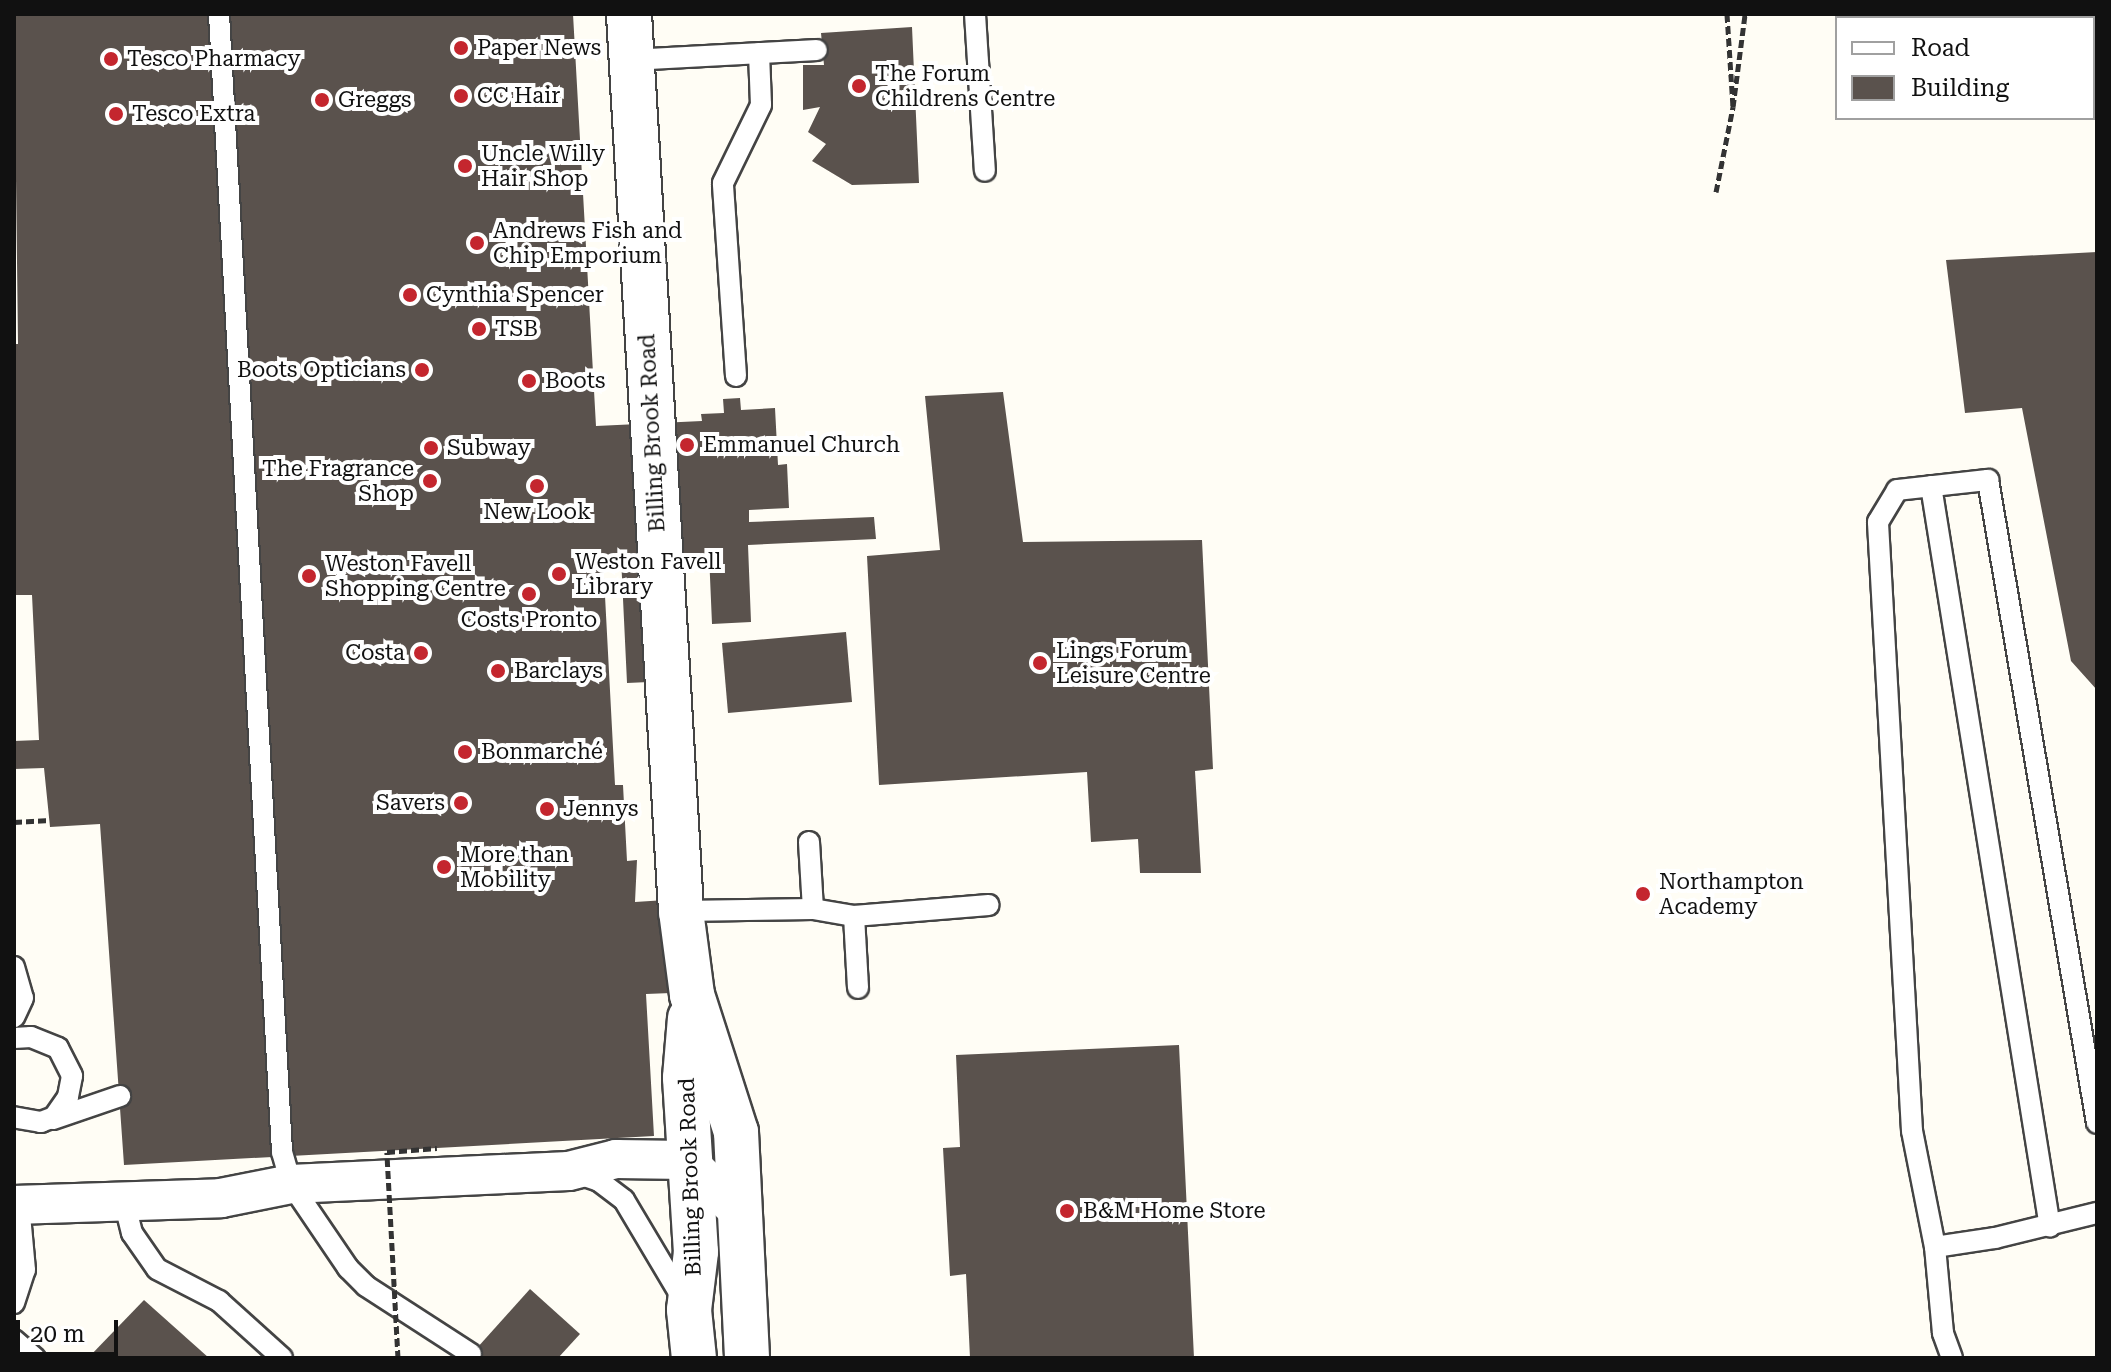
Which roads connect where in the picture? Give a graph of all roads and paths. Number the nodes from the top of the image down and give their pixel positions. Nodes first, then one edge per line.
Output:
1 (219, 14) edge
2 (629, 14) edge
3 (975, 14) edge
4 (1727, 14) edge
5 (1745, 14) edge
6 (817, 50) dead end
7 (759, 53) junction
8 (631, 60) junction
9 (1733, 107) junction
10 (985, 171) dead end
11 (1716, 192) dead end
12 (736, 376) dead end
13 (1931, 486) junction
14 (50, 820) dead end
15 (14, 822) edge
16 (809, 842) dead end
17 (989, 905) dead end
18 (813, 909) junction
19 (681, 911) junction
20 (854, 916) junction
21 (14, 967) edge
22 (858, 988) dead end
23 (692, 995) junction
24 (14, 1017) edge
25 (14, 1038) edge
26 (120, 1096) dead end
27 (14, 1118) edge
28 (2097, 1123) edge
29 (437, 1148) dead end
30 (686, 1160) junction
31 (569, 1171) junction
32 (291, 1184) junction
33 (124, 1201) junction
34 (17, 1204) edge
35 (740, 1213) junction
36 (2097, 1213) edge
37 (2050, 1227) junction
38 (1935, 1247) junction
39 (14, 1303) edge
40 (689, 1310) junction
41 (14, 1340) edge
42 (471, 1354) dead end
43 (35, 1358) edge
44 (282, 1358) edge
45 (398, 1358) edge
46 (694, 1358) edge
47 (747, 1358) edge
48 (1952, 1358) edge

1 - 32 lane
2 - 8 street, Billing Brook Road
3 - 10 lane
4 - 9 path
5 - 9 path
6 - 7 lane
7 - 8 lane
7 - 12 lane
8 - 19 street, Billing Brook Road
9 - 11 path
13 - 28 lane
13 - 37 lane
13 - 38 lane
14 - 15 path
16 - 18 lane
17 - 20 lane
18 - 19 lane
18 - 20 lane
19 - 23 street, Billing Brook Road
20 - 22 lane
21 - 24 lane
23 - 30 street, Billing Brook Road
23 - 35 street, Billing Brook Road
25 - 27 lane
26 - 27 lane
29 - 45 path, bridge
30 - 31 street
30 - 35 street
30 - 40 street, Billing Brook Road
31 - 32 street
31 - 40 lane
32 - 33 street
32 - 42 lane
33 - 34 street
33 - 44 lane
34 - 39 lane
35 - 47 street, Billing Brook Road
36 - 37 lane
37 - 38 lane
38 - 48 lane
40 - 46 street, Billing Brook Road
41 - 43 lane

